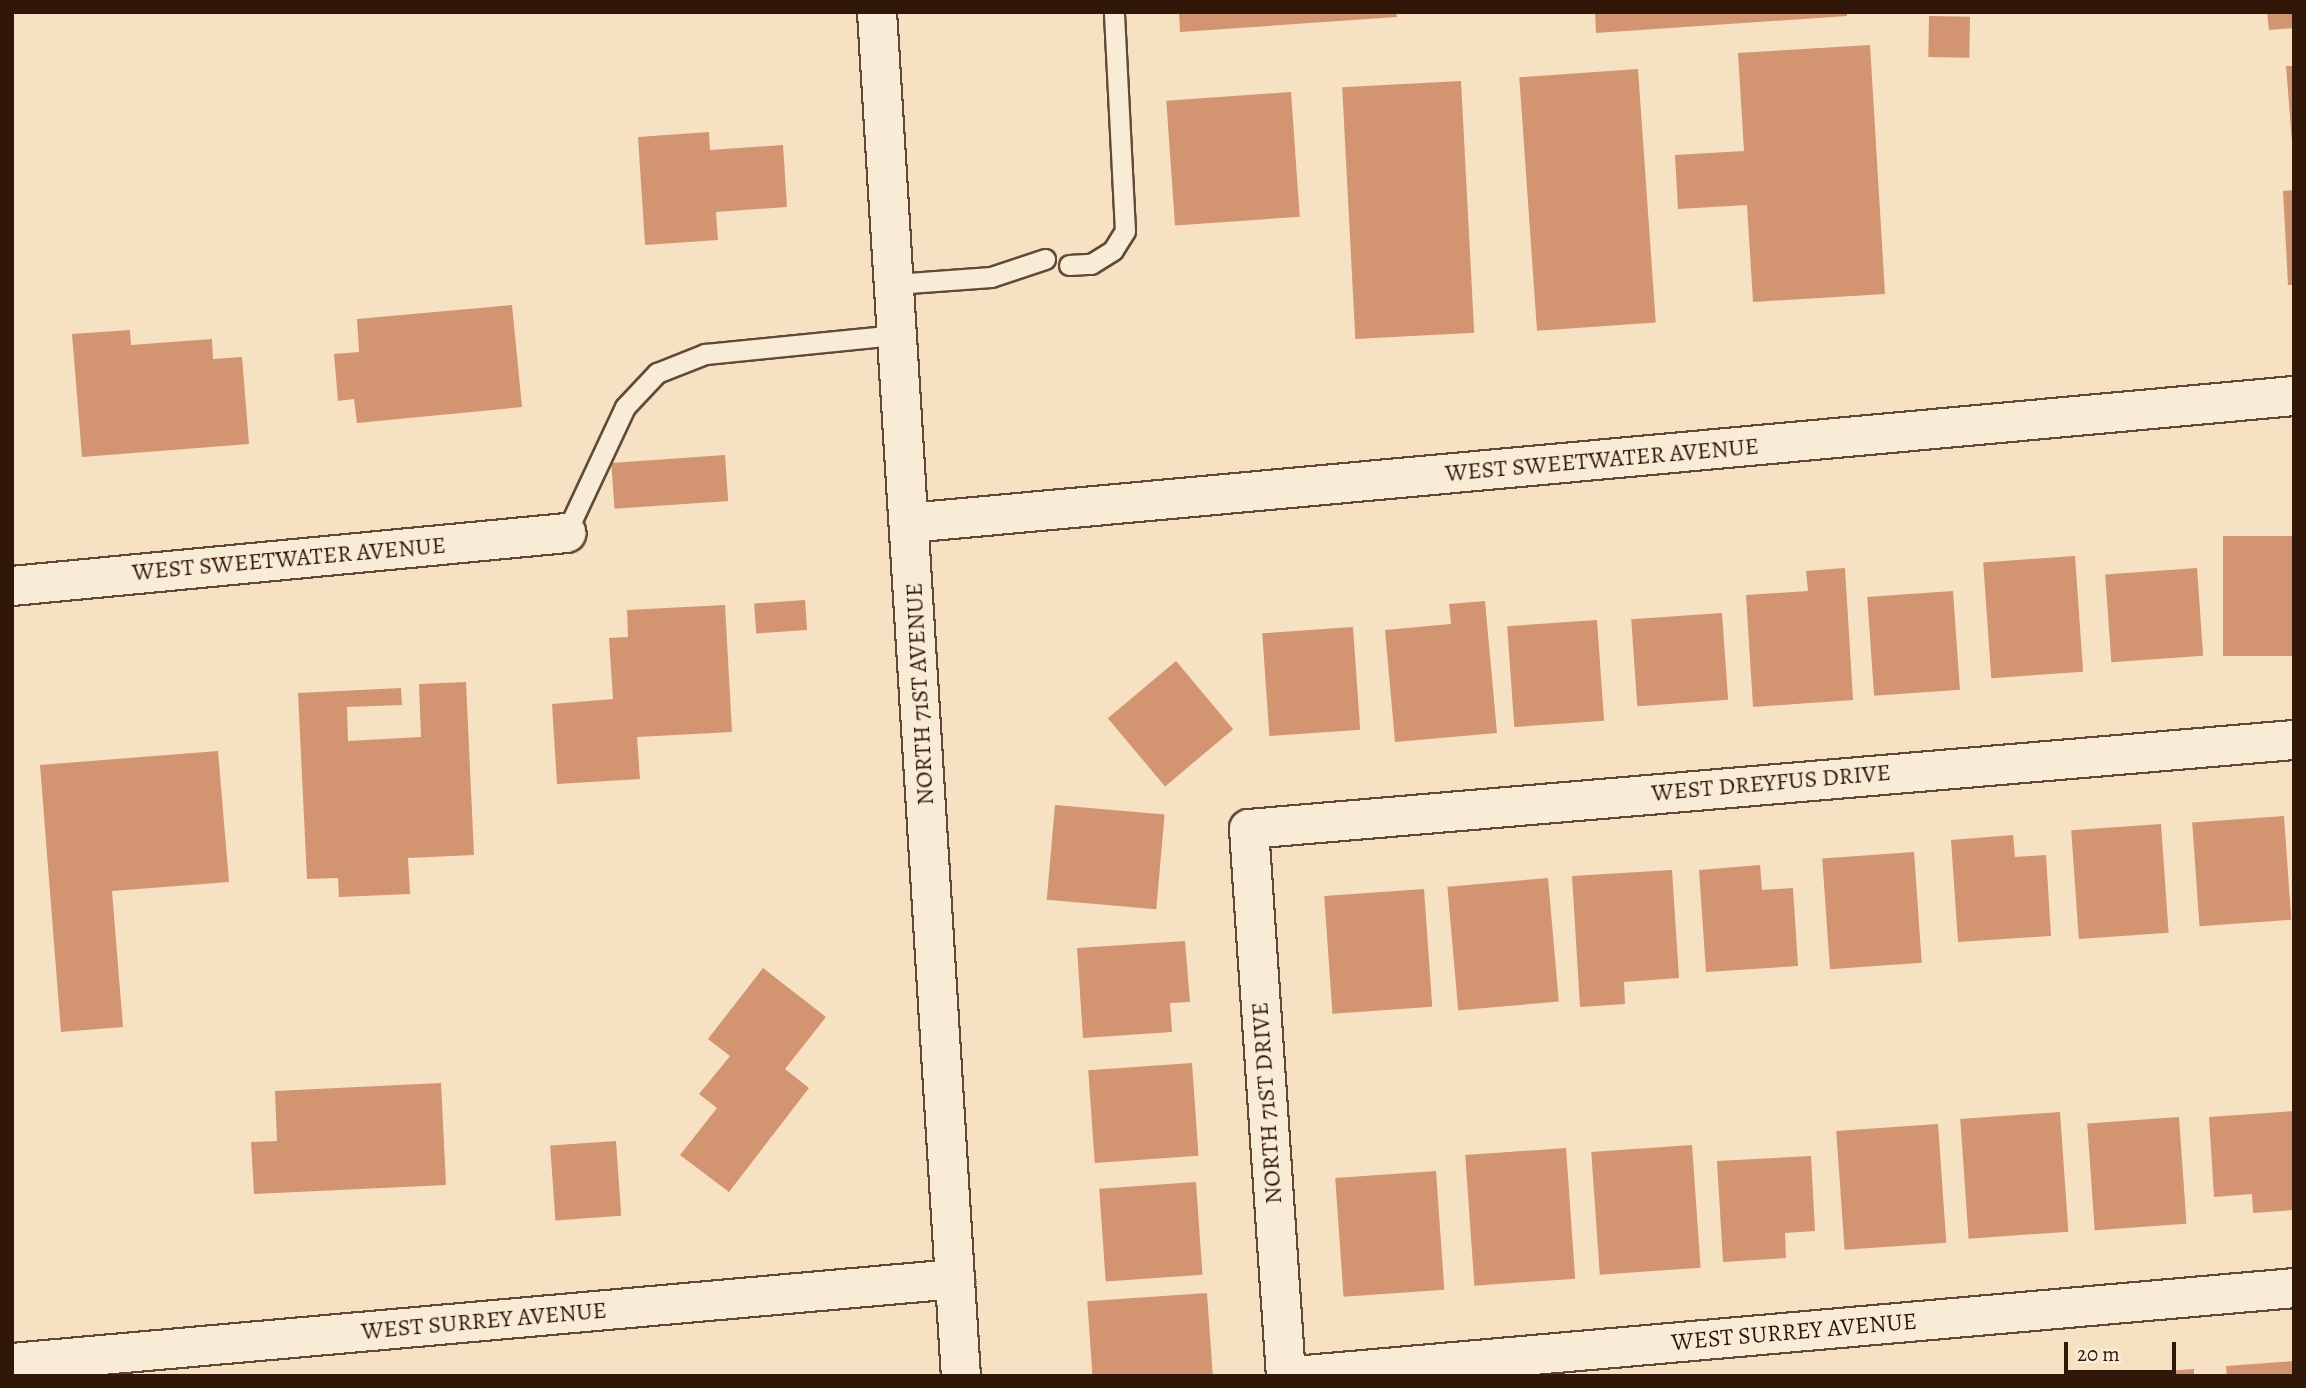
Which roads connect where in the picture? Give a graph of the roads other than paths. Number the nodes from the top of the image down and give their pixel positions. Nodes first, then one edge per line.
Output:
1 (877, 12) edge
2 (1114, 12) edge
3 (1045, 259) dead end
4 (1069, 265) dead end
5 (895, 284) junction
6 (897, 335) junction
7 (2294, 396) edge
8 (909, 523) junction
9 (566, 533) joint
10 (12, 586) edge
11 (2294, 740) edge
12 (1249, 829) joint
13 (955, 1279) junction
14 (2294, 1288) edge
15 (12, 1363) edge
16 (961, 1376) edge
17 (1286, 1376) edge
18 (1295, 1376) edge

1 - 5 street, NORTH 71ST AVENUE
2 - 4 lane
3 - 5 lane
5 - 6 street, NORTH 71ST AVENUE
6 - 8 street, NORTH 71ST AVENUE
6 - 9 lane
7 - 8 street, WEST SWEETWATER AVENUE
8 - 13 street, NORTH 71ST AVENUE
9 - 10 street, WEST SWEETWATER AVENUE
11 - 12 street, WEST DREYFUS DRIVE
12 - 17 street, NORTH 71ST DRIVE
13 - 15 street, WEST SURREY AVENUE
13 - 16 street, NORTH 71ST AVENUE
14 - 18 street, WEST SURREY AVENUE

